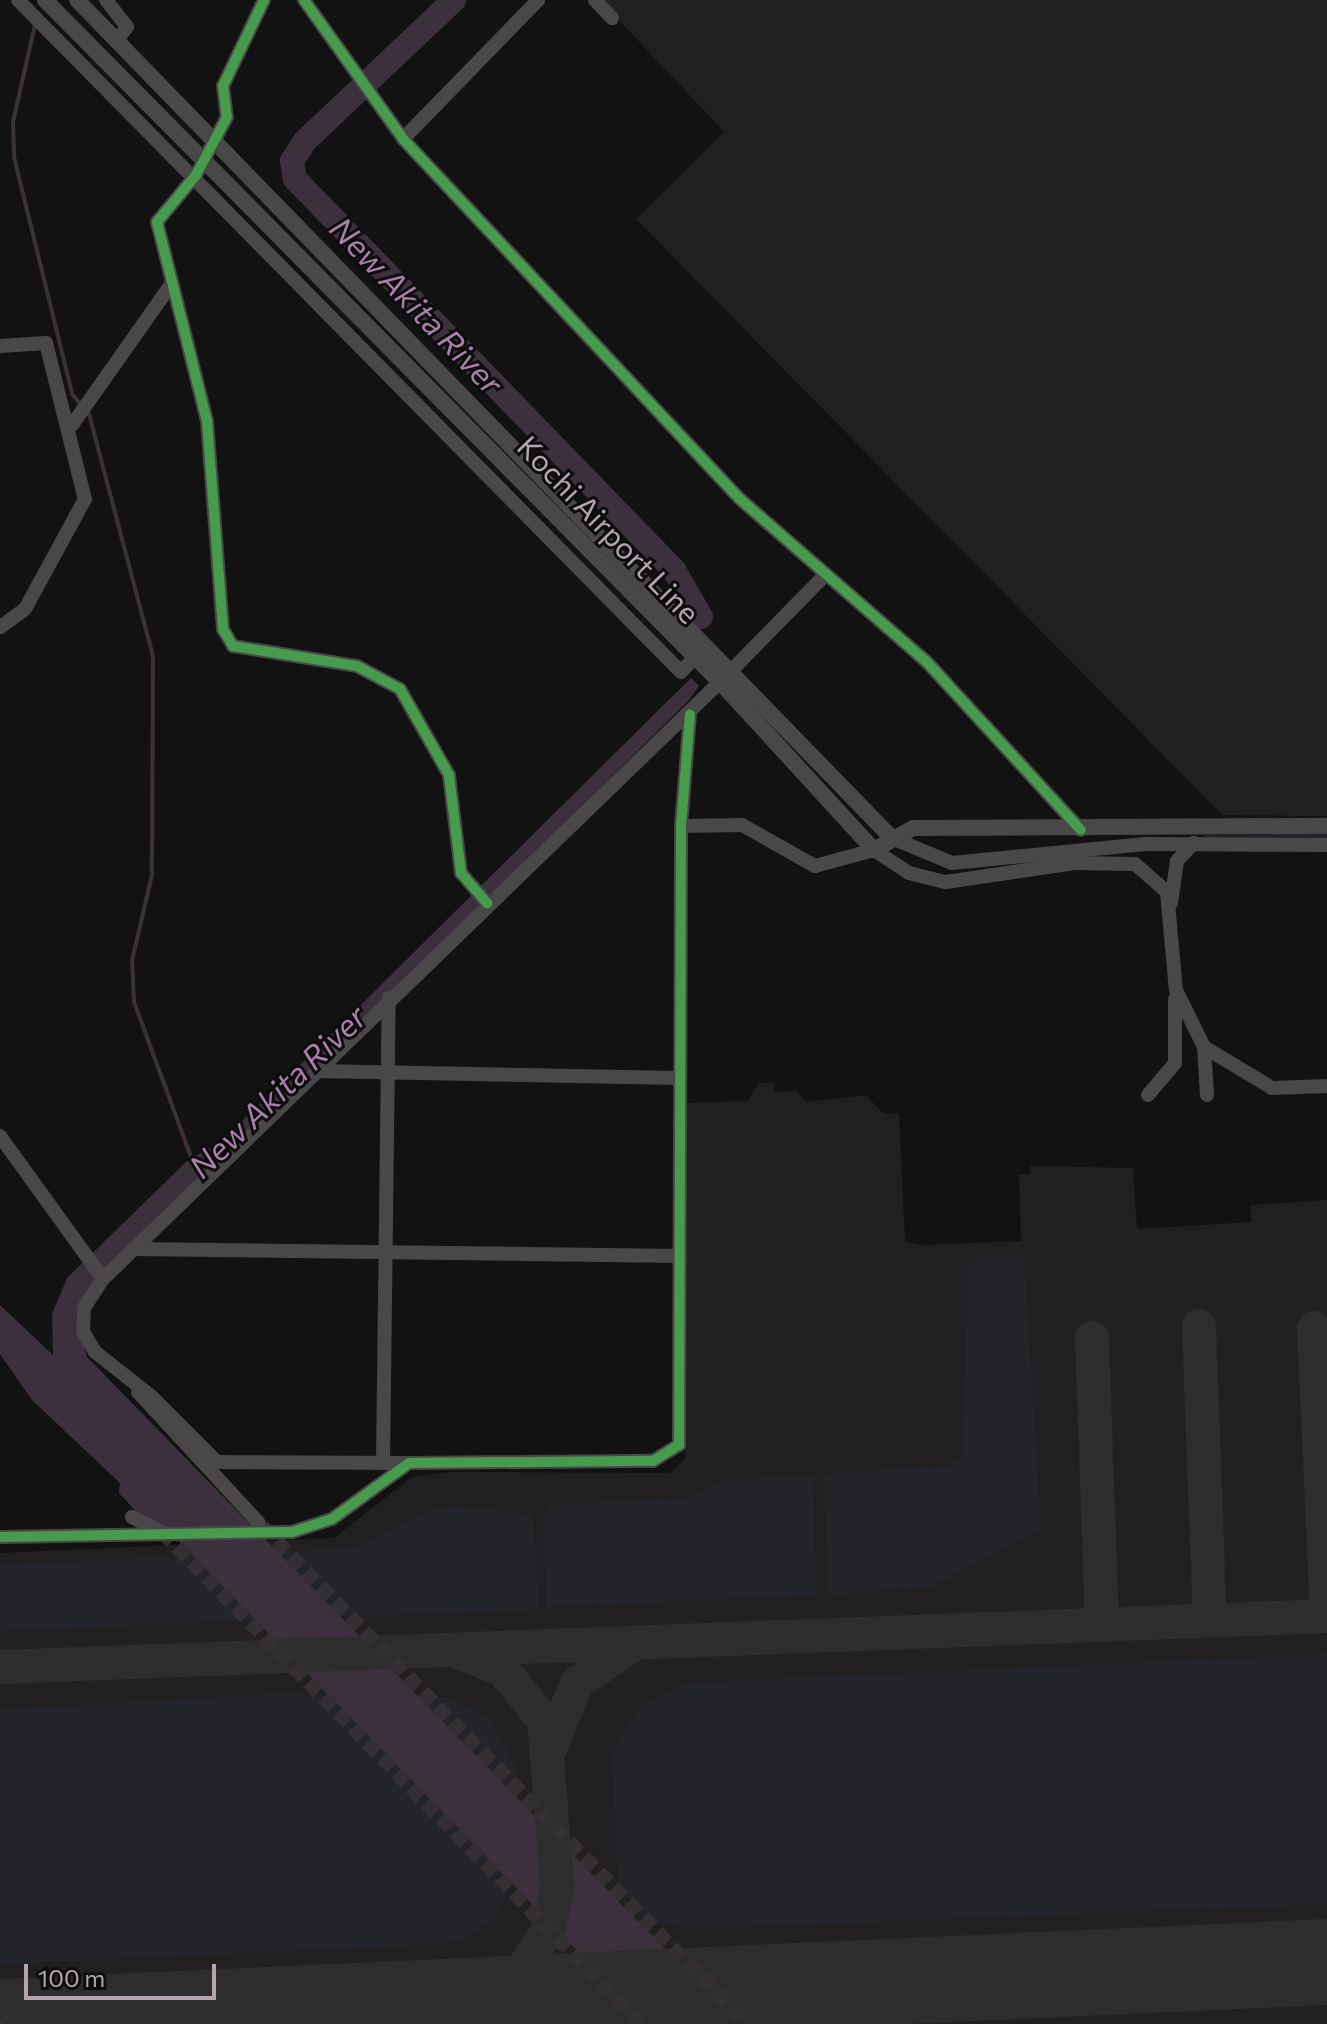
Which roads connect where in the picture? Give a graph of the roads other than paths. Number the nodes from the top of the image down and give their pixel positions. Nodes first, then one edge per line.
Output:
1 (18, 0) edge
2 (45, 0) edge
3 (77, 0) edge
4 (106, 0) edge
5 (264, 0) edge
6 (304, 0) edge
7 (538, 0) edge
8 (595, 0) edge
9 (612, 18) dead end
10 (117, 40) junction
11 (212, 138) junction
12 (403, 139) junction
13 (207, 158) junction
14 (196, 175) junction
15 (172, 283) junction
16 (0, 346) edge
17 (72, 425) junction
18 (823, 577) junction
19 (0, 627) edge
20 (695, 657) junction
21 (726, 676) junction
22 (690, 714) junction
23 (681, 826) junction
24 (1327, 826) edge
25 (1081, 830) junction
26 (892, 838) junction
27 (1194, 843) junction
28 (1327, 845) edge
29 (874, 850) junction
30 (482, 899) junction
31 (1171, 903) junction
32 (1176, 990) junction
33 (389, 998) junction
34 (1204, 1047) junction
35 (316, 1071) junction
36 (388, 1074) junction
37 (678, 1078) junction
38 (1327, 1086) edge
39 (1148, 1095) dead end
40 (1207, 1095) dead end
41 (0, 1136) edge
42 (133, 1249) junction
43 (387, 1254) junction
44 (680, 1256) junction
45 (102, 1278) junction
46 (130, 1382) junction
47 (383, 1463) junction
48 (409, 1463) junction
49 (132, 1517) dead end
50 (259, 1523) tunnel mouth
51 (162, 1532) tunnel mouth
52 (0, 1537) edge

1 - 14 street
2 - 13 main road, Kochi Airport Line
3 - 10 main road, Kochi Airport Line
4 - 10 street
5 - 11 street
6 - 12 street
7 - 12 street
8 - 9 street
10 - 11 main road, Kochi Airport Line
11 - 13 street
11 - 21 main road, Kochi Airport Line
12 - 18 street
13 - 14 street
13 - 20 main road, Kochi Airport Line
14 - 15 street
14 - 20 street
15 - 17 street
15 - 30 street
16 - 17 street
17 - 19 street
18 - 21 street
18 - 25 street
20 - 21 main road, Kochi Airport Line
21 - 22 street
21 - 26 main road, Kochi Airport Line
21 - 29 main road, Kochi Airport Line
22 - 23 street
22 - 30 street
23 - 29 street
23 - 37 street
24 - 25 main road
25 - 26 main road
26 - 27 street
26 - 29 main road
27 - 28 street
27 - 31 street
29 - 31 street
30 - 33 street
31 - 32 street
32 - 34 street
32 - 39 street
33 - 35 street
33 - 36 street
34 - 38 street
34 - 40 street
35 - 36 street
35 - 42 street
36 - 37 street
36 - 43 street
37 - 44 street
41 - 45 street
42 - 43 street
42 - 45 street
43 - 44 street
43 - 47 street
44 - 48 street
45 - 46 street
46 - 47 street
46 - 50 street
47 - 48 street
48 - 52 street
49 - 51 street

